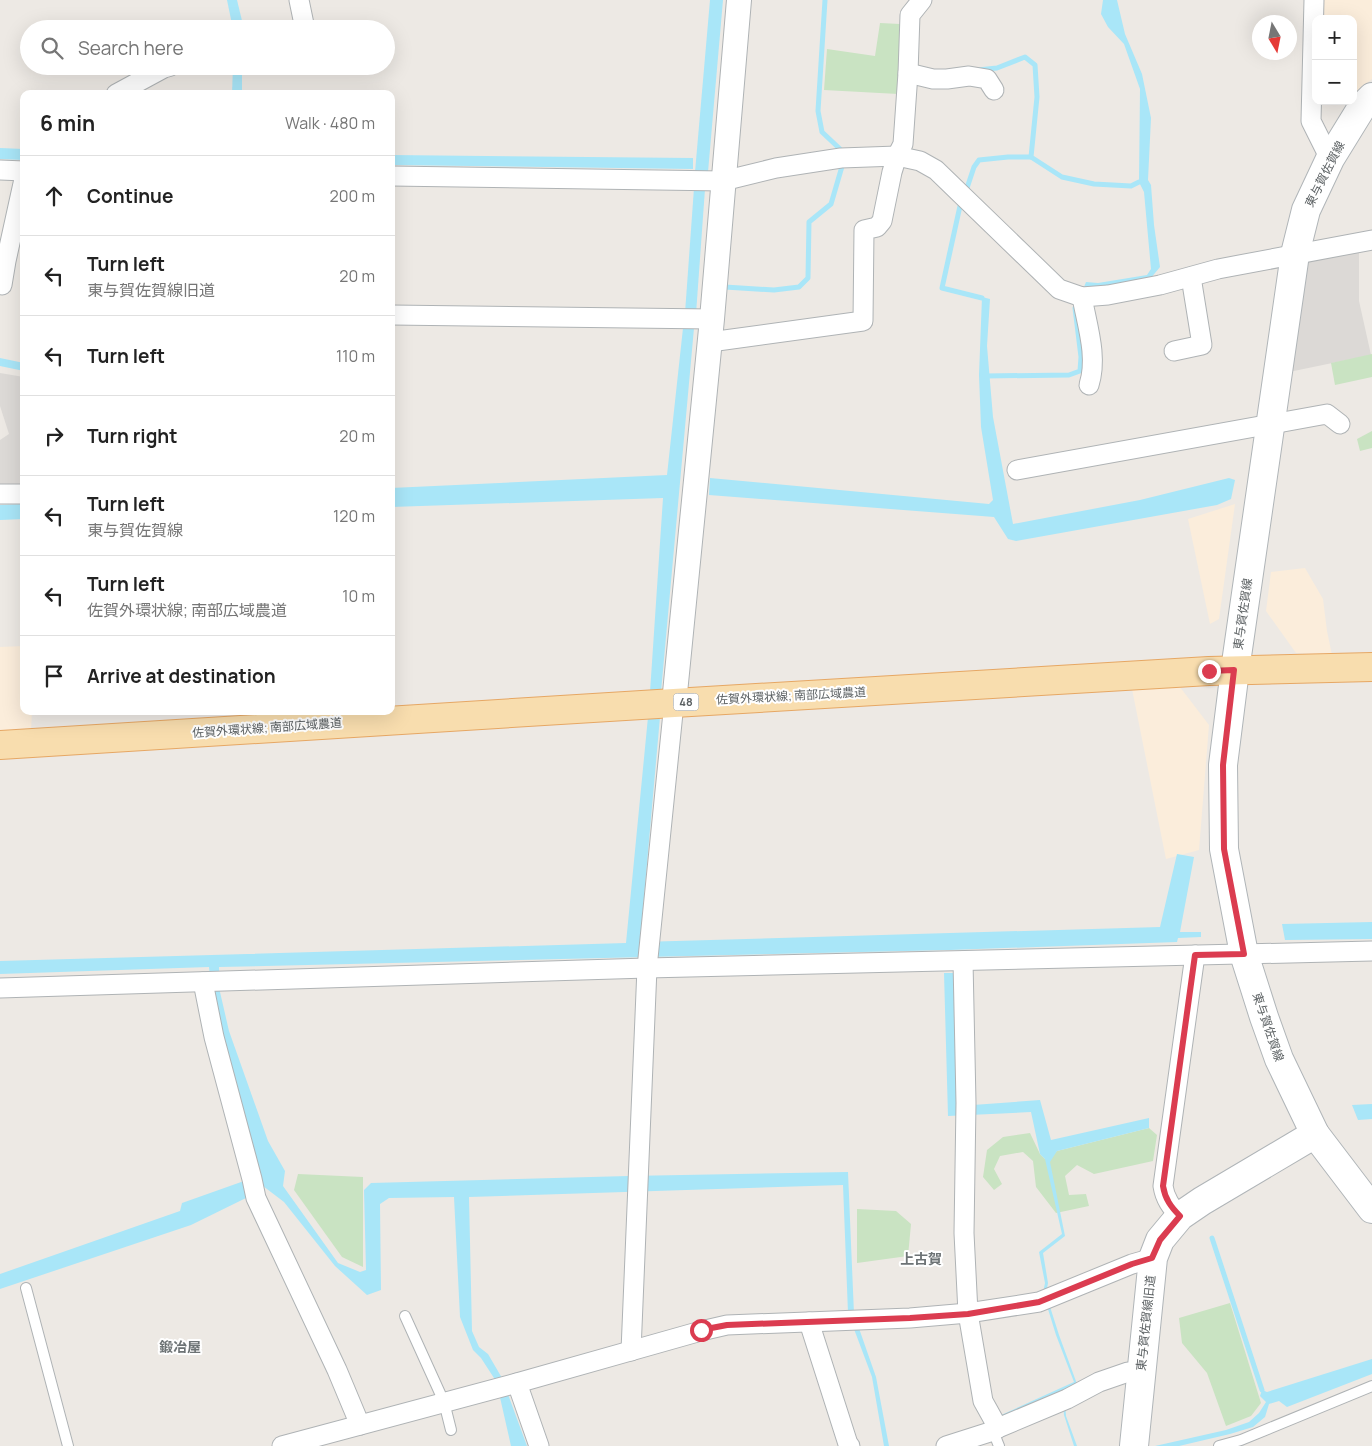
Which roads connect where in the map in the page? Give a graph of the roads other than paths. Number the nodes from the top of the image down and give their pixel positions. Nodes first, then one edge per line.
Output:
1 (299, 0) edge
2 (739, 0) edge
3 (922, 0) edge
4 (1314, 0) edge
5 (303, 20) edge
6 (908, 73) junction
7 (151, 75) edge
8 (123, 90) edge
9 (994, 90) dead end
10 (1372, 97) edge
11 (896, 156) junction
12 (1330, 159) junction
13 (0, 170) edge
14 (20, 171) edge
15 (395, 176) edge
16 (723, 181) junction
17 (20, 197) edge
18 (1372, 240) edge
19 (1295, 254) junction
20 (1191, 277) junction
21 (2, 285) dead end
22 (1082, 297) junction
23 (395, 315) edge
24 (712, 319) junction
25 (710, 342) junction
26 (1174, 351) dead end
27 (1089, 385) dead end
28 (1270, 424) junction
29 (1340, 424) dead end
30 (1017, 470) dead end
31 (0, 494) edge
32 (20, 494) edge
33 (1372, 667) edge
34 (1234, 670) junction
35 (674, 703) junction
36 (0, 745) edge
37 (1372, 952) edge
38 (1244, 954) junction
39 (1195, 955) junction
40 (963, 961) junction
41 (648, 964) junction
42 (203, 982) junction
43 (0, 988) edge
44 (1314, 1134) junction
45 (1372, 1209) edge
46 (1180, 1216) junction
47 (1152, 1258) junction
48 (26, 1288) dead end
49 (968, 1314) junction
50 (405, 1316) dead end
51 (809, 1322) junction
52 (631, 1351) junction
53 (1141, 1373) junction
54 (507, 1385) junction
55 (1372, 1386) edge
56 (444, 1402) junction
57 (360, 1425) junction
58 (451, 1430) dead end
59 (997, 1435) edge
60 (68, 1446) edge
61 (282, 1446) edge
62 (539, 1446) edge
63 (850, 1446) edge
64 (946, 1446) edge
65 (1134, 1446) edge
66 (1218, 1446) edge

1 - 5 street
2 - 16 street
3 - 6 street
4 - 12 street
6 - 9 street
6 - 11 street
7 - 8 street
10 - 12 main road, 東与賀佐賀線
11 - 16 street
11 - 22 street
11 - 25 street
12 - 19 main road, 東与賀佐賀線
13 - 14 street
15 - 16 street
16 - 24 street
17 - 21 street
18 - 19 street
19 - 20 street
19 - 28 main road, 東与賀佐賀線
20 - 22 street
20 - 26 street
22 - 27 street
23 - 24 street
24 - 25 street
25 - 35 street
28 - 29 street
28 - 30 street
28 - 34 main road, 東与賀佐賀線
31 - 32 street
33 - 34 main road, 佐賀外環状線; 南部広域農道 / 48
34 - 35 main road, 佐賀外環状線; 南部広域農道 / 48
34 - 38 main road, 東与賀佐賀線
35 - 36 main road, 佐賀外環状線; 南部広域農道 / 48
35 - 41 street
37 - 38 street
38 - 39 street
38 - 44 main road, 東与賀佐賀線
39 - 40 street
39 - 46 street
40 - 41 street
40 - 49 street
41 - 42 street
41 - 52 street
42 - 43 street
42 - 57 street
44 - 45 main road, 東与賀佐賀線
44 - 46 main road, 東与賀佐賀線旧道
46 - 47 main road, 東与賀佐賀線旧道
47 - 49 street
47 - 53 main road, 東与賀佐賀線旧道
48 - 60 lane
49 - 51 street
49 - 59 street
50 - 56 lane
51 - 52 street
51 - 63 street
52 - 54 street
53 - 59 street
53 - 65 main road, 東与賀佐賀線旧道
54 - 56 street
54 - 62 street
55 - 66 lane
56 - 57 street
56 - 58 lane
57 - 61 street
59 - 64 street

